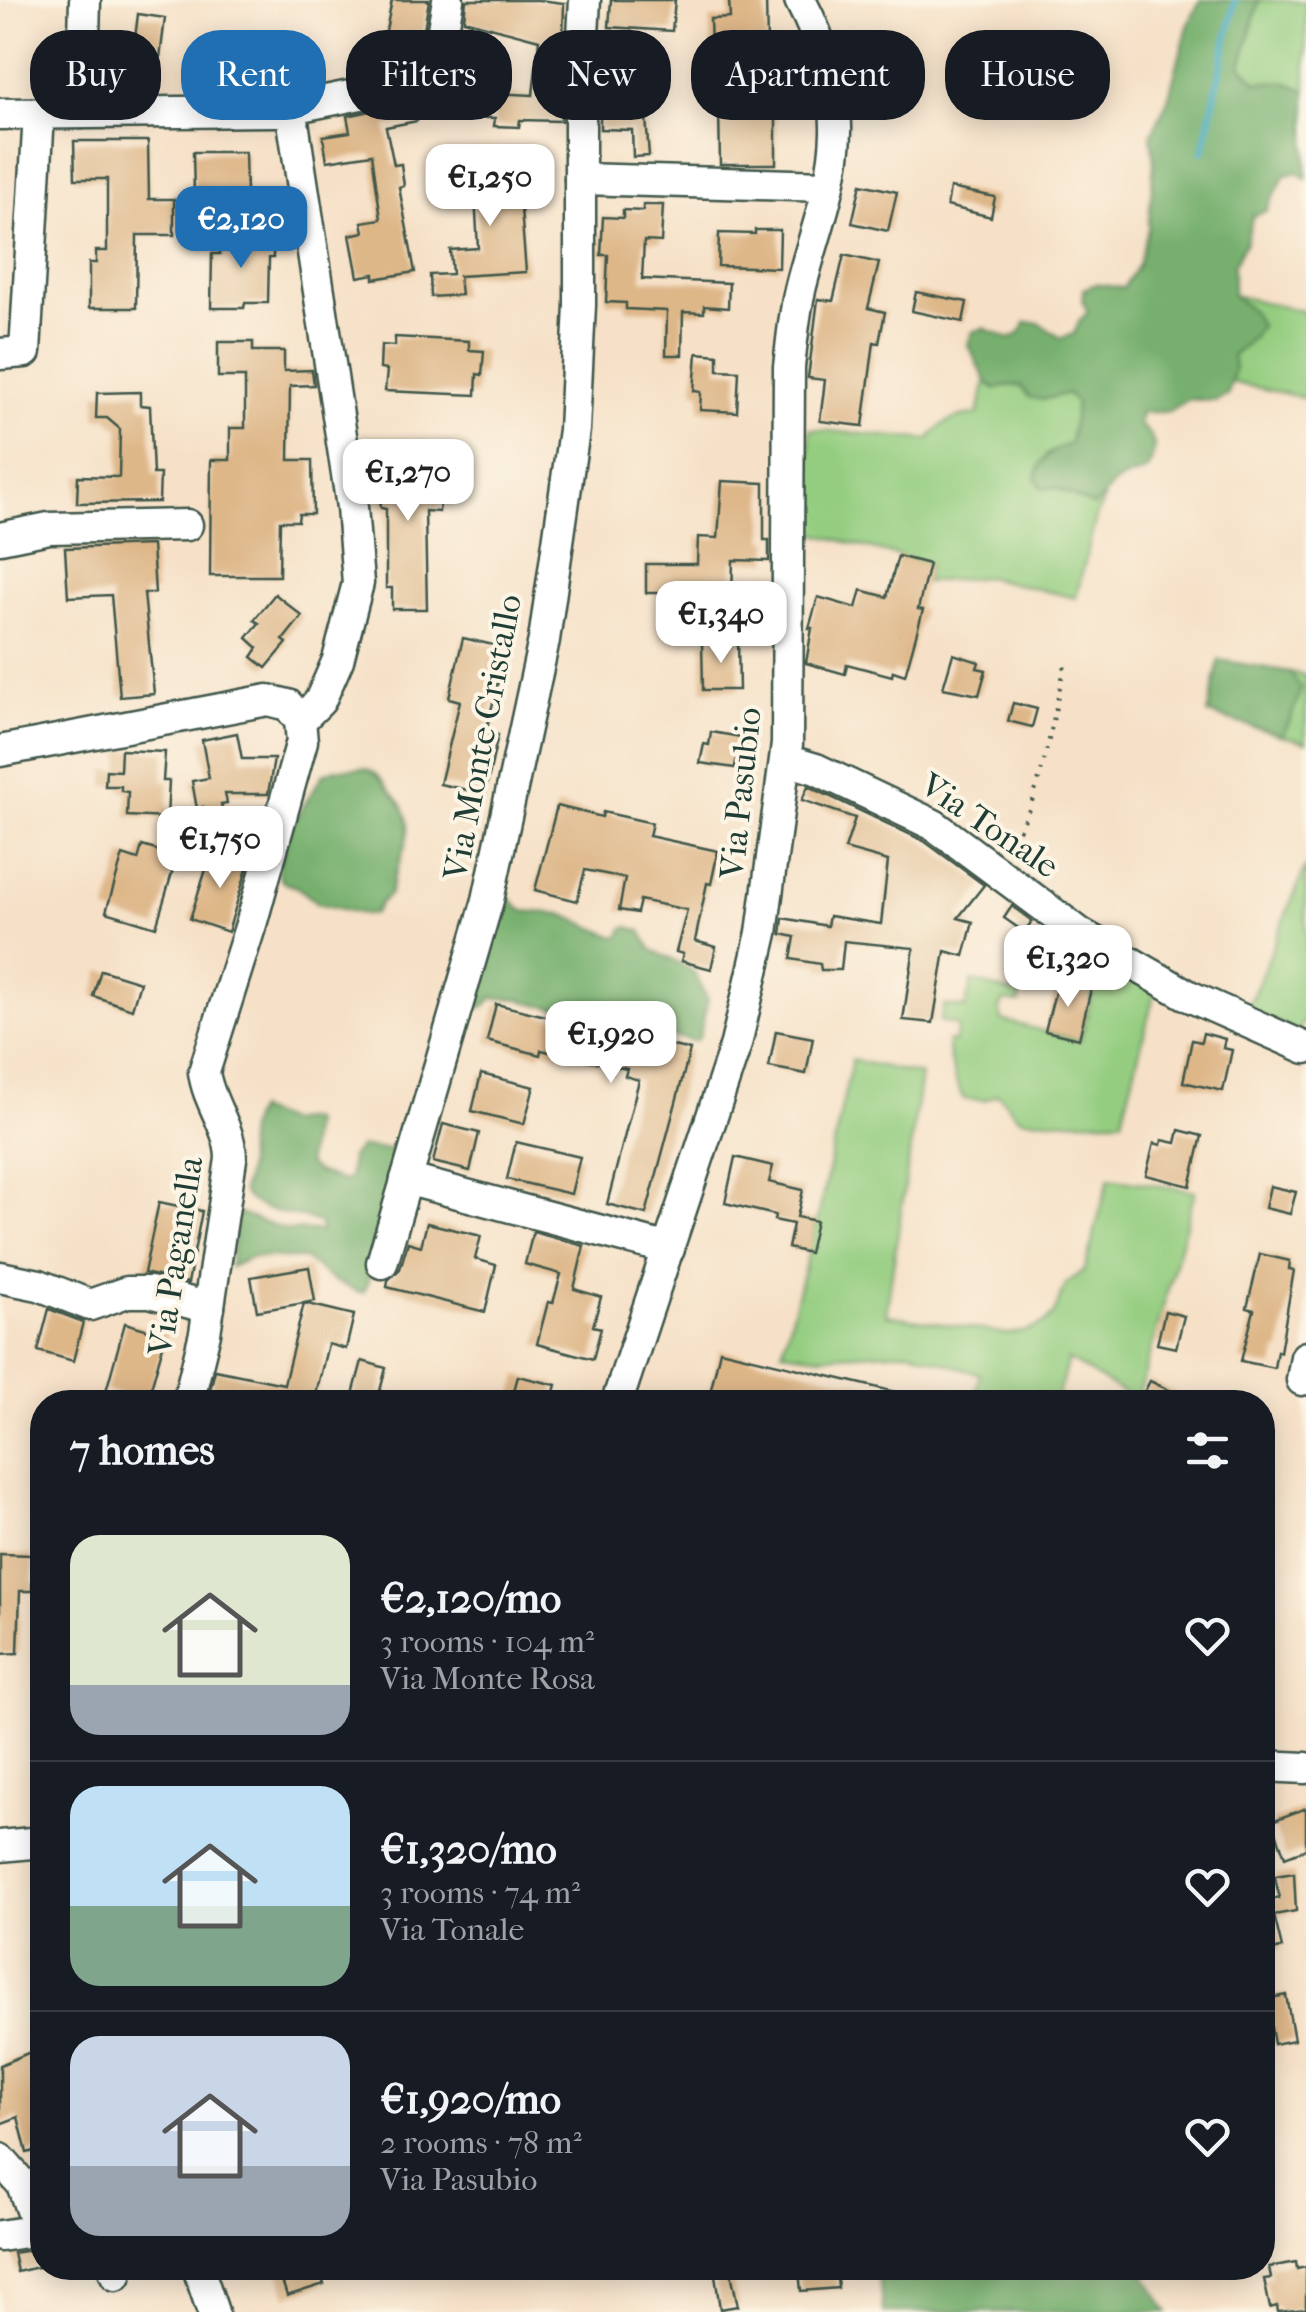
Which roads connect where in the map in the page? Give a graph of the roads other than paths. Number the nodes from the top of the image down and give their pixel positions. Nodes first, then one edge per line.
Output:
1 (85, 0) edge
2 (448, 0) edge
3 (585, 0) edge
4 (800, 0) edge
5 (84, 30) edge
6 (326, 102) edge
7 (0, 114) edge
8 (30, 114) edge
9 (38, 120) edge
10 (293, 120) edge
11 (580, 179) junction
12 (827, 186) junction
13 (0, 354) edge
14 (187, 525) dead end
15 (0, 538) edge
16 (300, 721) junction
17 (0, 752) edge
18 (786, 760) junction
19 (1306, 1048) edge
20 (406, 1178) junction
21 (669, 1249) junction
22 (382, 1264) dead end
23 (0, 1277) edge
24 (209, 1308) junction
25 (191, 1390) edge
26 (622, 1390) edge
27 (1275, 1767) edge
28 (1306, 1768) edge
29 (30, 1843) edge
30 (0, 1846) edge
31 (0, 2159) edge
32 (30, 2205) edge
33 (30, 2233) edge
34 (0, 2236) edge
35 (202, 2280) edge
36 (213, 2312) edge

1 - 5 street
2 - 6 street
3 - 11 street, Via Monte Cristallo
4 - 12 street, Via Pasubio
7 - 8 street
9 - 13 street
10 - 16 street
11 - 12 street
11 - 20 street, Via Monte Cristallo
12 - 18 street, Via Pasubio
14 - 15 street
16 - 17 street
16 - 24 street, Via Paganella
18 - 19 street, Via Tonale
18 - 21 street, Via Pasubio
20 - 21 street
20 - 22 street, Via Monte Cristallo
21 - 26 street, Via Pasubio
23 - 24 street
24 - 25 street, Via Paganella
27 - 28 street
29 - 30 street
31 - 32 street
33 - 34 street
35 - 36 street

